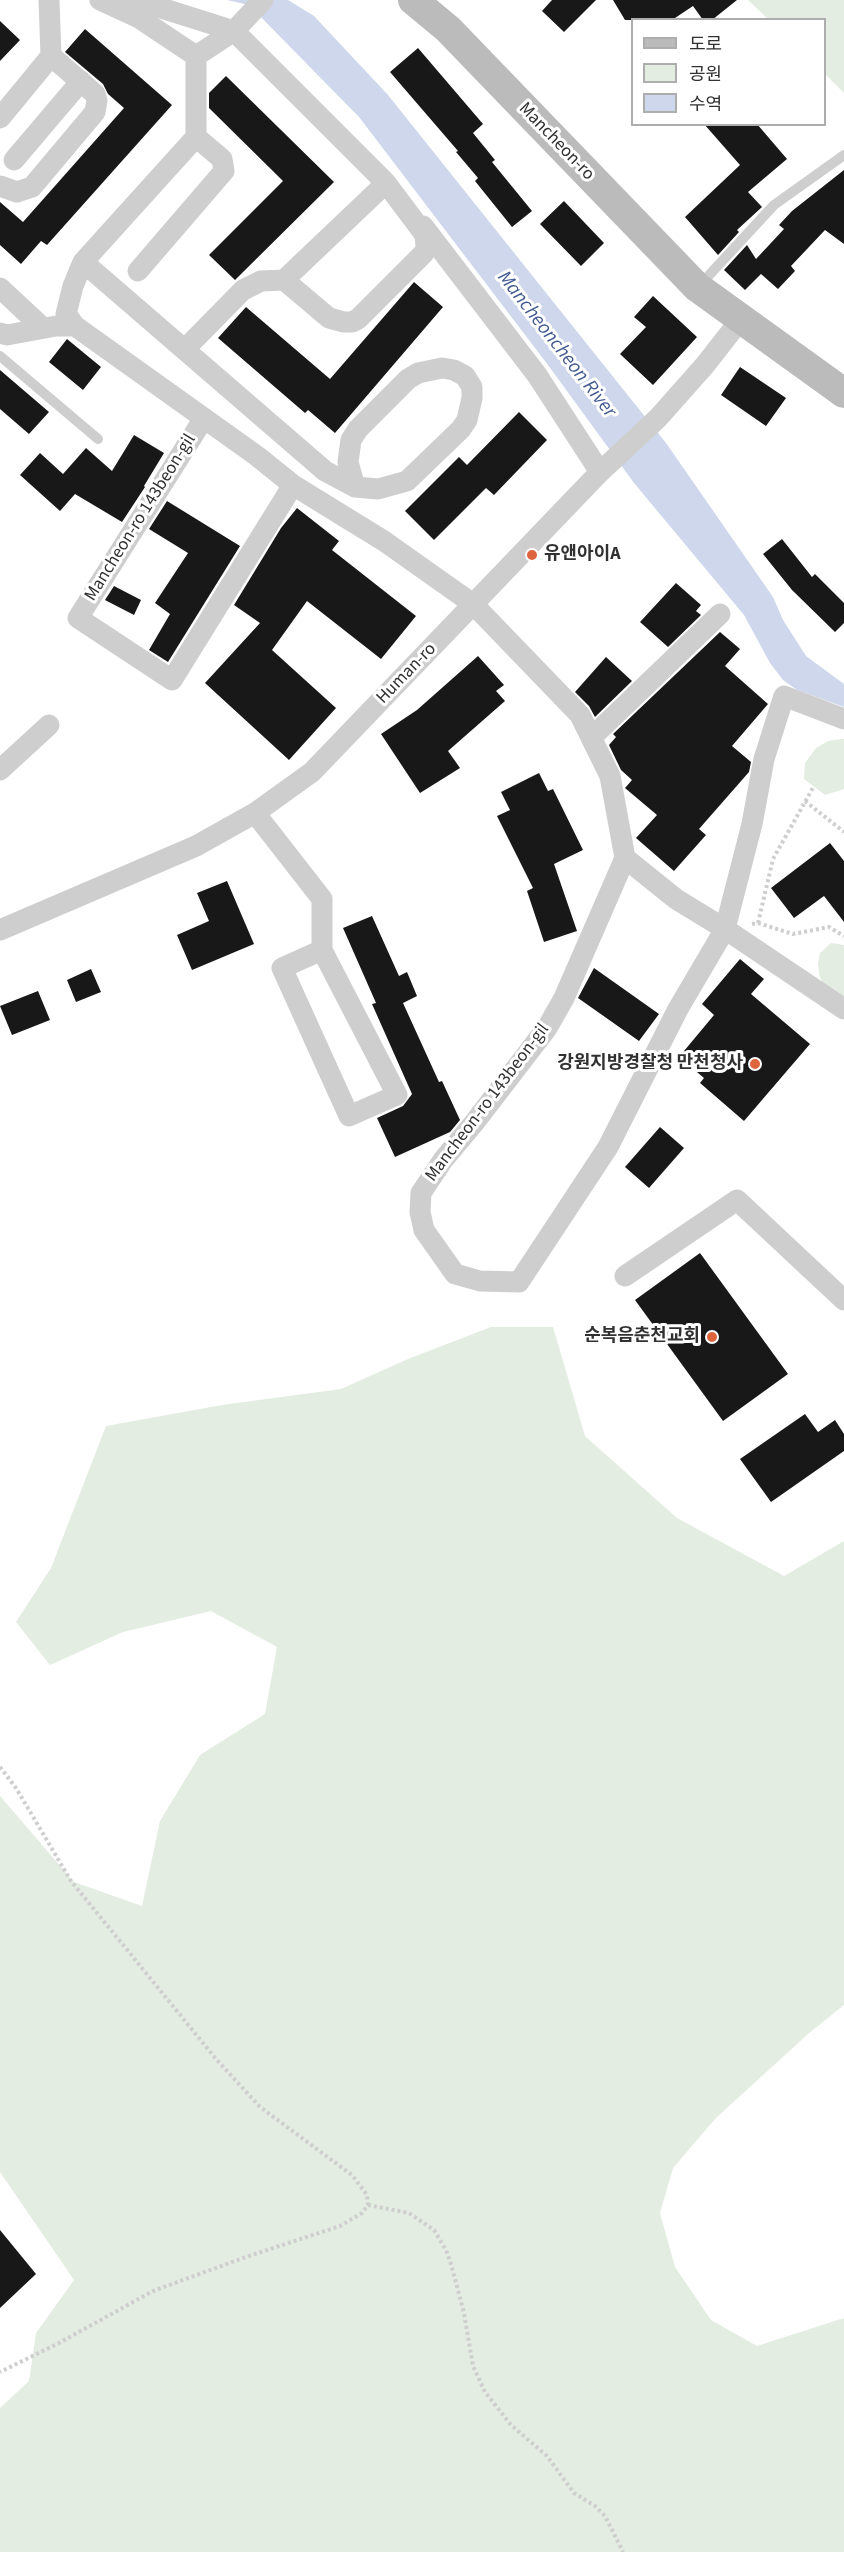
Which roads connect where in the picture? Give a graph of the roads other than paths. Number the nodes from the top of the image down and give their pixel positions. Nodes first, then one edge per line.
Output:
1 (49, 0) edge
2 (100, 0) edge
3 (115, 0) edge
4 (263, 0) edge
5 (413, 0) edge
6 (236, 29) junction
7 (51, 56) junction
8 (196, 56) junction
9 (81, 81) junction
10 (0, 118) edge
11 (196, 137) junction
12 (844, 155) edge
13 (14, 160) dead end
14 (386, 183) junction
15 (0, 186) edge
16 (83, 262) junction
17 (138, 270) dead end
18 (284, 280) junction
19 (697, 287) junction
20 (0, 288) edge
21 (741, 319) junction
22 (75, 326) junction
23 (43, 328) junction
24 (2, 338) edge
25 (185, 349) junction
26 (0, 356) edge
27 (844, 393) edge
28 (204, 418) junction
29 (98, 439) dead end
30 (604, 469) junction
31 (293, 485) junction
32 (355, 487) junction
33 (473, 604) junction
34 (720, 614) dead end
35 (844, 719) edge
36 (49, 724) dead end
37 (591, 738) junction
38 (0, 770) edge
39 (255, 813) junction
40 (625, 858) junction
41 (725, 929) junction
42 (0, 930) edge
43 (322, 950) junction
44 (844, 1009) edge
45 (625, 1276) dead end
46 (844, 1300) edge

1 - 7 street
2 - 8 street
3 - 6 street
4 - 6 street
5 - 19 street, Mancheon-ro
6 - 8 street
6 - 14 street
6 - 30 street
7 - 9 street
7 - 10 street
8 - 11 street
9 - 13 street
9 - 15 street
11 - 16 street
11 - 17 street
12 - 19 lane
14 - 18 street
14 - 18 street
16 - 22 street
16 - 25 street
18 - 25 street
19 - 21 street, Mancheon-ro
20 - 23 street
21 - 27 street, Mancheon-ro
21 - 30 street, Human-ro
22 - 23 street
22 - 28 street, Mancheon-ro 143beon-gil
23 - 24 street
25 - 32 street
26 - 29 lane
28 - 31 street, Mancheon-ro 143beon-gil
28 - 31 street, Mancheon-ro 143beon-gil
30 - 33 street, Human-ro
31 - 33 street, Mancheon-ro 143beon-gil
32 - 32 street
33 - 37 street, Mancheon-ro 143beon-gil
33 - 39 street, Human-ro
34 - 37 street
35 - 41 street
36 - 38 street
37 - 40 street, Mancheon-ro 143beon-gil
39 - 42 street, Human-ro
39 - 43 street
40 - 41 street
40 - 41 street, Mancheon-ro 143beon-gil
41 - 44 street
43 - 43 street
45 - 46 street

